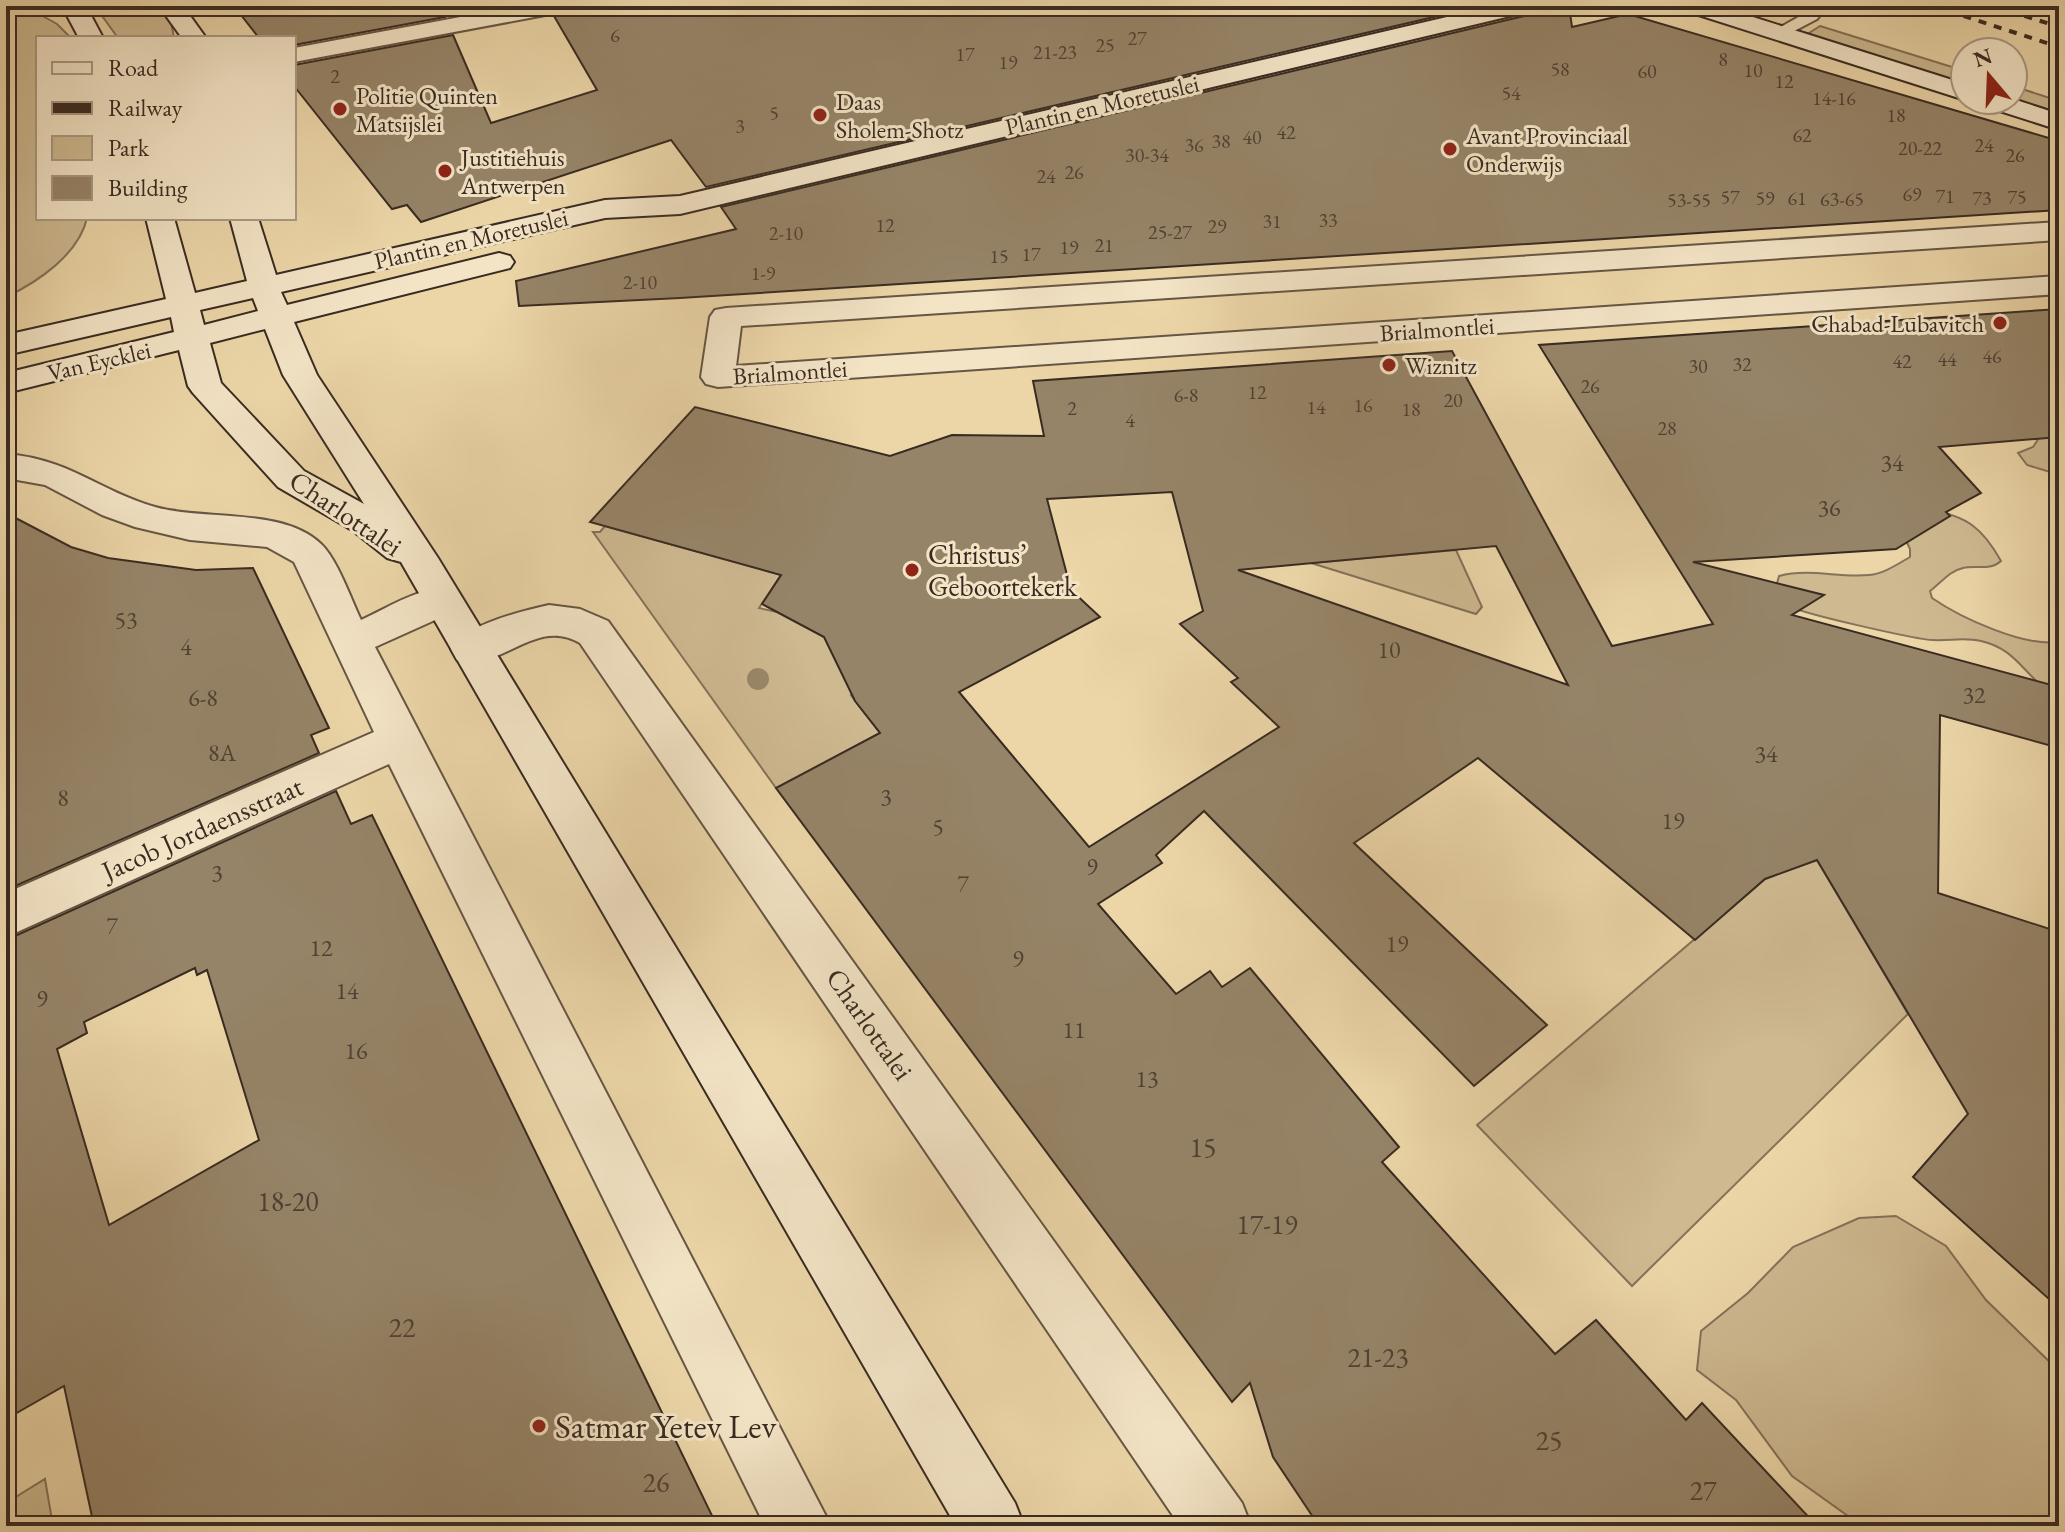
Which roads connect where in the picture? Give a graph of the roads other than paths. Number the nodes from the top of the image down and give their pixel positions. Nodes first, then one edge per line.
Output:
1 (74, 6) edge
2 (171, 6) edge
3 (556, 6) edge
4 (1523, 6) edge
5 (1694, 6) edge
6 (1781, 6) edge
7 (1811, 15) junction
8 (1839, 24) dead end
9 (1779, 33) junction
10 (90, 36) edge
11 (193, 36) edge
12 (296, 55) edge
13 (1949, 87) edge
14 (2029, 112) edge
15 (2059, 122) edge
16 (680, 205) junction
17 (161, 220) edge
18 (245, 220) edge
19 (2059, 231) edge
20 (1875, 243) junction
21 (2059, 285) edge
22 (264, 287) junction
23 (1927, 295) junction
24 (183, 305) junction
25 (276, 319) junction
26 (192, 339) junction
27 (6, 345) edge
28 (6, 383) edge
29 (6, 466) edge
30 (433, 585) junction
31 (351, 641) junction
32 (471, 649) junction
33 (399, 740) junction
34 (6, 916) edge
35 (799, 1526) edge
36 (992, 1526) edge
37 (1219, 1526) edge

1 - 10 street
2 - 11 street
3 - 12 street
4 - 16 street, Plantin en Moretuslei
5 - 9 street
6 - 7 street
7 - 8 street
7 - 9 lane
9 - 13 street
14 - 15 street
16 - 22 street, Plantin en Moretuslei
16 - 25 street, Plantin en Moretuslei
17 - 24 street, Charlottalei
18 - 22 street, Charlottalei
19 - 20 street, Brialmontlei
20 - 23 street
20 - 23 street, Brialmontlei
21 - 23 street, Brialmontlei
22 - 24 street, Plantin en Moretuslei
22 - 25 street, Charlottalei
24 - 26 street, Charlottalei
24 - 27 street, Van Eycklei
25 - 26 street, Plantin en Moretuslei
25 - 30 street, Charlottalei
26 - 28 street, Van Eycklei
26 - 30 street, Charlottalei
29 - 31 street, Charlottalei
30 - 31 street
30 - 32 street, Charlottalei
31 - 33 street, Charlottalei
32 - 36 street, Charlottalei
32 - 37 street, Charlottalei
33 - 34 street, Jacob Jordaensstraat
33 - 35 street, Charlottalei

